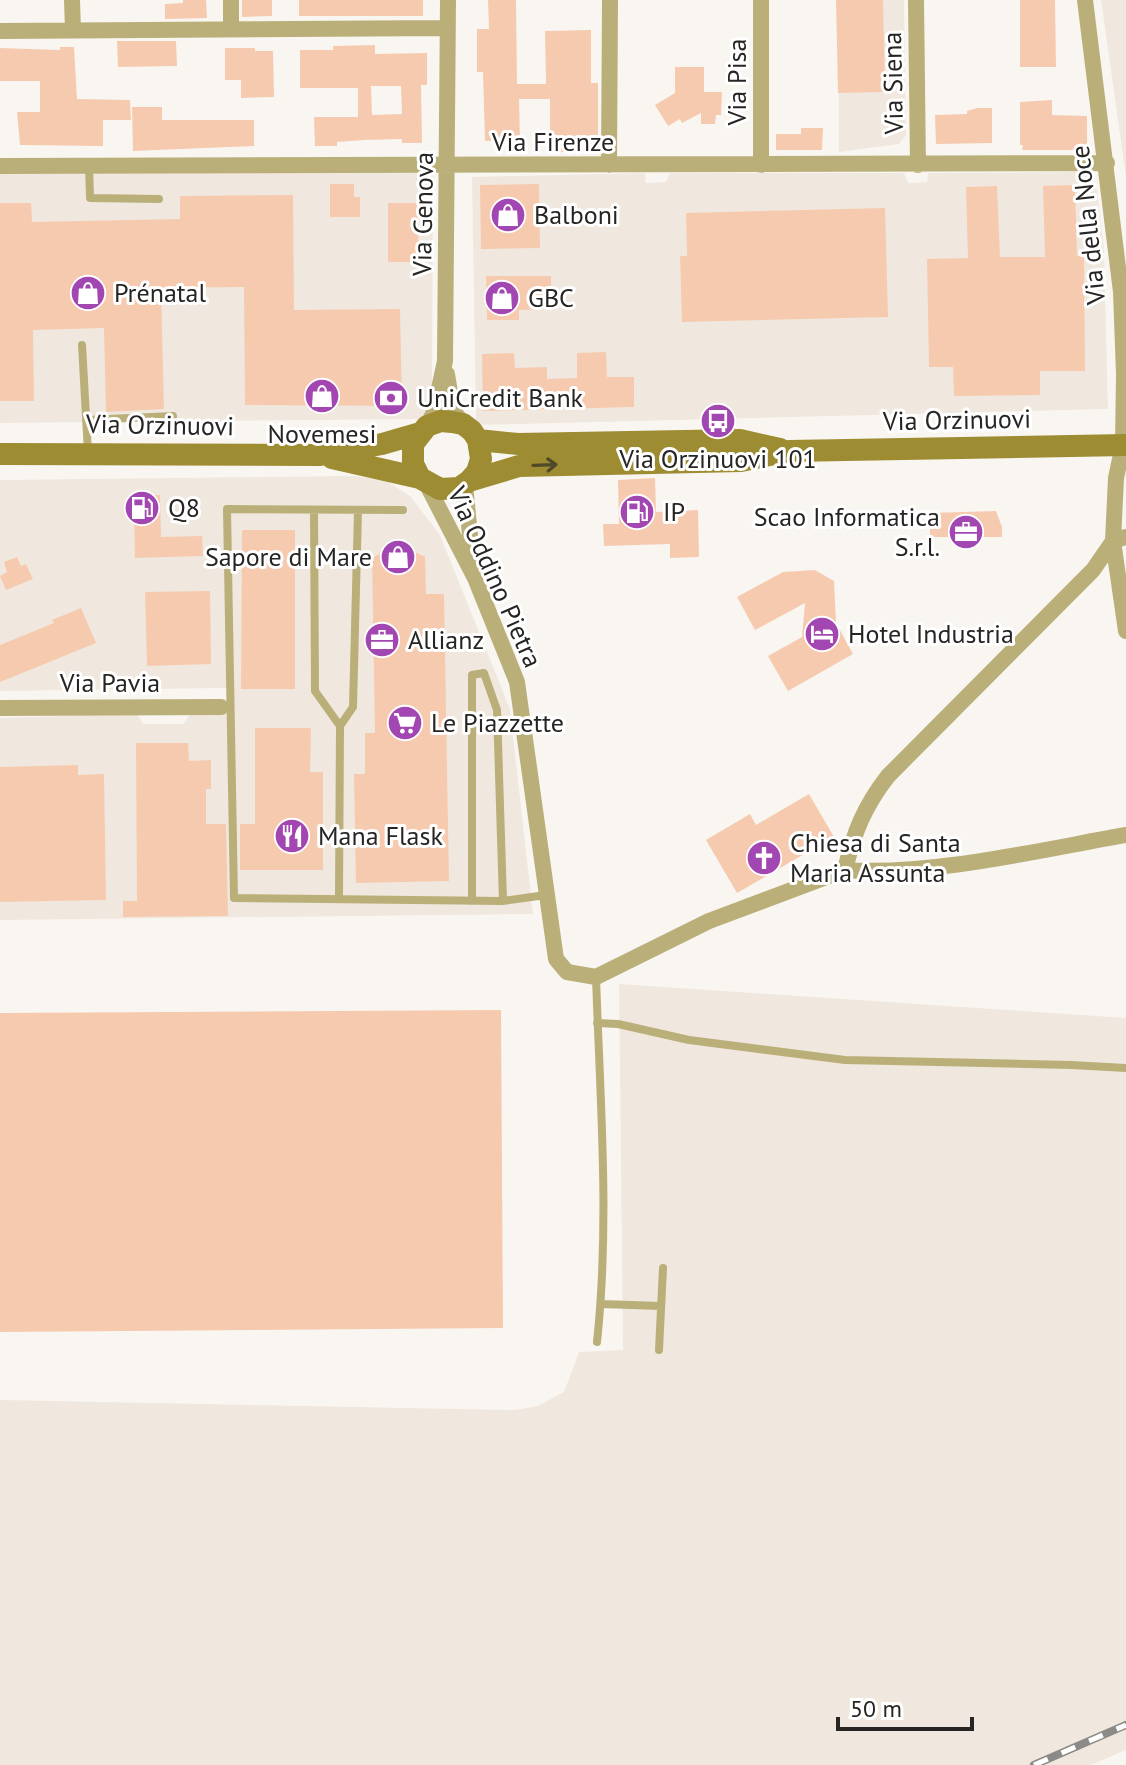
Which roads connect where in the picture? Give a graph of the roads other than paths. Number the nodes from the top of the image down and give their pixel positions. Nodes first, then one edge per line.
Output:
1 (72, 0) edge
2 (231, 0) edge
3 (448, 0) edge
4 (610, 0) edge
5 (761, 0) edge
6 (916, 0) edge
7 (1085, 0) edge
8 (447, 28) junction
9 (231, 29) junction
10 (73, 30) junction
11 (0, 31) edge
12 (1107, 163) junction
13 (89, 165) junction
14 (609, 165) junction
15 (761, 165) junction
16 (918, 165) junction
17 (0, 166) edge
18 (447, 166) junction
19 (159, 199) dead end
20 (82, 345) dead end
21 (445, 361) junction
22 (1125, 376) edge
23 (173, 416) dead end
24 (86, 420) junction
25 (424, 430) junction
26 (471, 432) junction
27 (1125, 445) edge
28 (789, 451) junction
29 (89, 452) junction
30 (0, 454) edge
31 (320, 455) junction
32 (423, 481) junction
33 (467, 483) junction
34 (1126, 505) edge
35 (314, 510) junction
36 (358, 510) junction
37 (403, 510) dead end
38 (1114, 523) junction
39 (1120, 539) edge
40 (475, 578) junction
41 (1126, 631) edge
42 (221, 707) dead end
43 (0, 708) edge
44 (340, 726) junction
45 (1126, 835) edge
46 (845, 870) junction
47 (547, 895) junction
48 (339, 899) junction
49 (472, 901) junction
50 (503, 901) junction
51 (596, 977) junction
52 (597, 1023) junction
53 (1126, 1068) edge
54 (663, 1268) dead end
55 (601, 1304) junction
56 (661, 1306) junction
57 (597, 1342) dead end
58 (659, 1350) dead end

1 - 10 street
2 - 9 street
3 - 8 street, Via Genova
4 - 14 street
5 - 15 street, Via Pisa
6 - 16 street, Via Siena
7 - 12 street, Via della Noce
8 - 9 street
8 - 18 street, Via Genova
9 - 10 street
10 - 11 street
12 - 16 street, Via Firenze
12 - 22 street, Via della Noce
13 - 17 street, Via Firenze
13 - 18 street, Via Firenze
13 - 19 lane
14 - 15 street, Via Firenze
14 - 18 street, Via Firenze
15 - 16 street, Via Firenze
18 - 21 street, Via Genova
20 - 24 lane
21 - 25 street, Via Genova
21 - 26 street
22 - 27 street, Via della Noce
23 - 24 lane
24 - 29 lane
25 - 26 main road, Via Orzinuovi
25 - 31 main road, Via Orzinuovi
25 - 32 main road
26 - 28 main road, Via Orzinuovi
26 - 33 main road
27 - 28 main road, Via Orzinuovi
27 - 38 street, Via della Noce
33 -> 28 main road, Via Orzinuovi
29 - 30 main road, Via Orzinuovi
29 - 31 main road, Via Orzinuovi
31 - 32 main road, Via Orzinuovi
32 - 33 main road, Via Orzinuovi
32 - 40 street, Via Oddino Pietra
33 - 40 street
34 - 38 street
35 - 36 lane
35 - 44 lane
35 - 48 lane
36 - 37 lane
36 - 44 lane
38 - 39 street, Via della Noce
39 - 41 street, Via della Noce
39 - 46 street
40 - 47 street, Via Oddino Pietra
42 - 43 street, Via Pavia
44 - 48 lane
45 - 46 street
46 - 51 street
47 - 50 lane
47 - 51 street, Via Oddino Pietra
48 - 49 lane
49 - 50 lane
49 - 50 lane
51 - 52 lane
52 - 53 lane
52 - 55 lane
54 - 56 lane
55 - 56 lane
55 - 57 lane
56 - 58 lane

